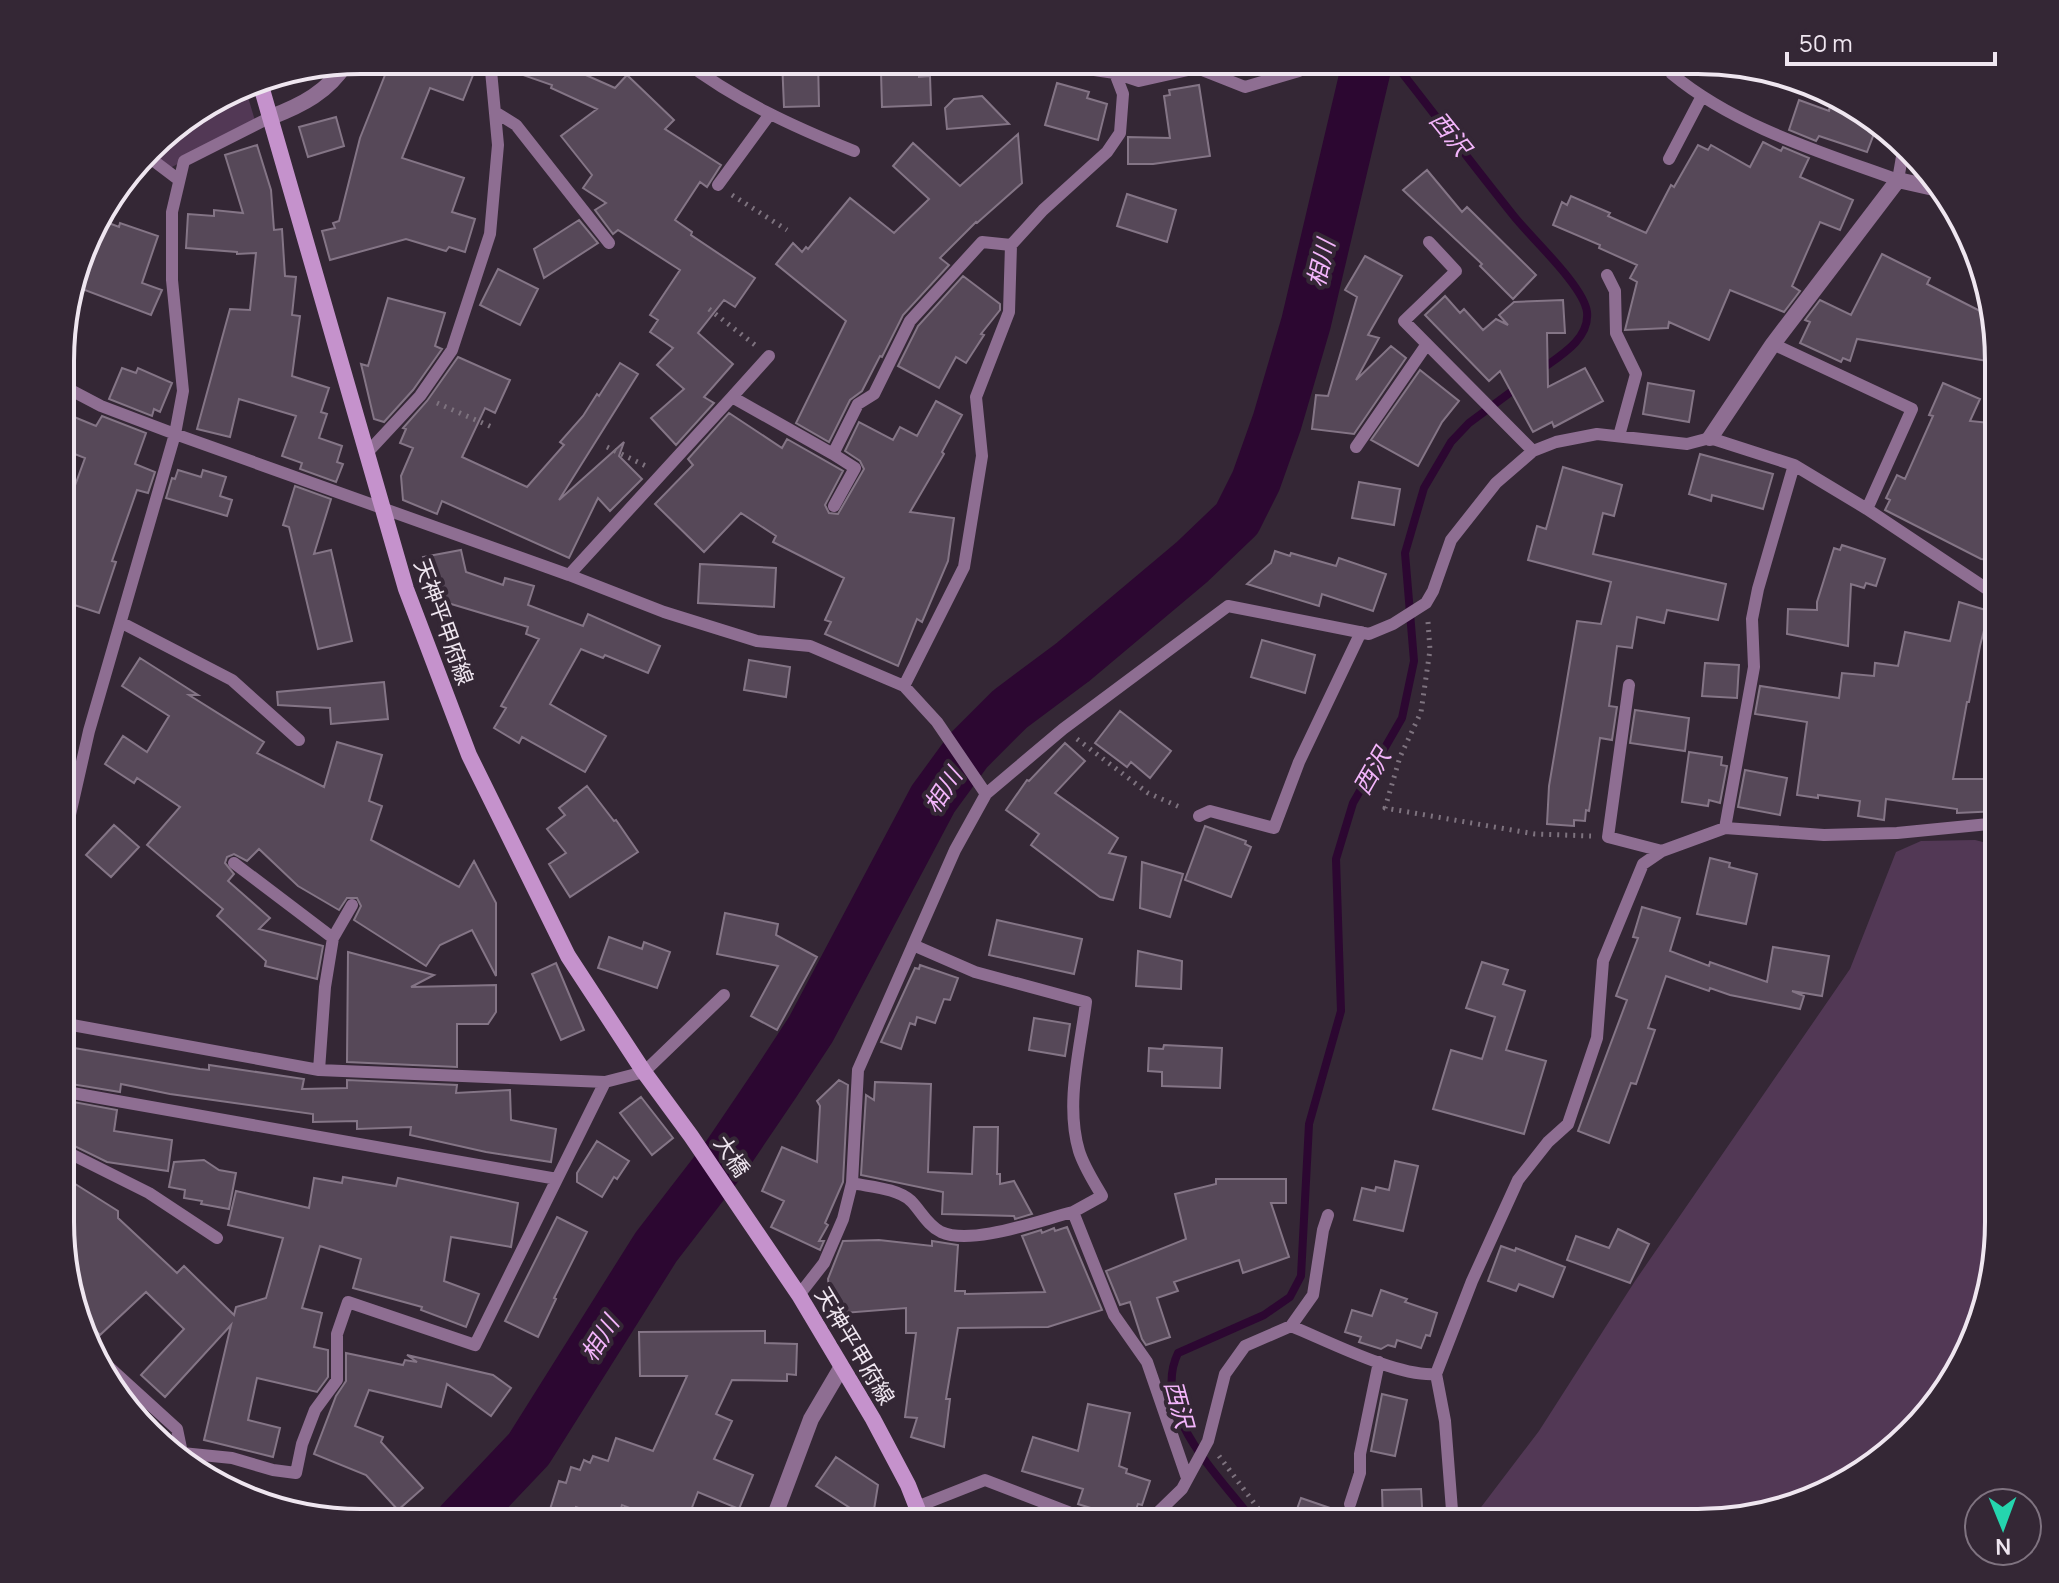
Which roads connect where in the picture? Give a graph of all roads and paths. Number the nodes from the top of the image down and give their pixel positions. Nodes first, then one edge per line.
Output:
1 (491, 74) edge
2 (702, 74) edge
3 (1118, 74) edge
4 (1128, 74) edge
5 (1170, 74) edge
6 (1212, 74) edge
7 (1289, 74) edge
8 (1672, 74) edge
9 (338, 75) edge
10 (263, 91) edge
11 (1702, 96) junction
12 (495, 112) junction
13 (770, 114) junction
14 (271, 117) junction
15 (854, 151) dead end
16 (1669, 159) dead end
17 (1902, 159) edge
18 (155, 162) edge
19 (179, 180) junction
20 (1898, 180) junction
21 (718, 185) joint
22 (1926, 186) edge
23 (787, 230) dead end
24 (1429, 242) dead end
25 (609, 243) dead end
26 (1011, 245) junction
27 (1607, 275) dead end
28 (709, 309) dead end
29 (1427, 344) junction
30 (1773, 344) junction
31 (769, 356) joint
32 (74, 392) edge
33 (420, 396) junction
34 (732, 397) junction
35 (494, 428) dead end
36 (175, 434) junction
37 (1619, 436) junction
38 (1710, 438) junction
39 (607, 447) dead end
40 (1356, 447) dead end
41 (1533, 451) junction
42 (366, 454) junction
43 (833, 454) junction
44 (1794, 465) junction
45 (661, 474) junction
46 (834, 506) dead end
47 (383, 507) junction
48 (1867, 509) junction
49 (569, 575) junction
50 (1985, 588) edge
51 (1422, 605) junction
52 (122, 623) junction
53 (1361, 632) junction
54 (1629, 685) dead end
55 (904, 686) junction
56 (1063, 729) junction
57 (299, 740) dead end
58 (74, 778) edge
59 (982, 789) junction
60 (1199, 816) joint
61 (1985, 824) edge
62 (1725, 828) junction
63 (1608, 837) junction
64 (1662, 851) junction
65 (234, 863) dead end
66 (352, 905) dead end
67 (333, 938) junction
68 (913, 945) junction
69 (724, 995) dead end
70 (74, 1025) edge
71 (319, 1070) junction
72 (644, 1072) junction
73 (605, 1082) junction
74 (74, 1093) edge
75 (691, 1136) joint
76 (74, 1156) edge
77 (557, 1179) junction
78 (852, 1183) junction
79 (735, 1201) joint
80 (1073, 1212) junction
81 (1328, 1215) dead end
82 (217, 1238) dead end
83 (799, 1295) junction
84 (1291, 1326) junction
85 (1379, 1362) junction
86 (841, 1368) junction
87 (1436, 1374) junction
88 (119, 1376) edge
89 (1208, 1441) junction
90 (179, 1444) edge
91 (194, 1456) edge
92 (1189, 1474) junction
93 (1350, 1504) dead end
94 (777, 1509) edge
95 (918, 1509) edge
96 (930, 1509) edge
97 (1061, 1509) edge
98 (1161, 1509) edge
99 (1259, 1509) edge
100 (1452, 1509) edge

1 - 12 lane
2 - 13 lane
3 - 26 lane
4 - 5 lane
6 - 7 lane
8 - 11 lane
9 - 14 street
10 - 14 main road, 天神平甲府線
11 - 16 lane
11 - 20 lane
12 - 25 lane
12 - 33 lane
13 - 15 lane
13 - 21 lane
14 - 19 lane
14 - 42 main road, 天神平甲府線
17 - 20 lane
18 - 19 lane
19 - 36 lane
20 - 22 street
20 - 30 street
21 - 23 path
24 - 29 lane
26 - 43 lane
26 - 55 lane
27 - 37 lane
28 - 31 path
29 - 40 lane
29 - 41 lane
30 - 38 street
30 - 48 lane
31 - 34 lane
32 - 36 lane
33 - 35 path
33 - 42 lane
34 - 43 lane
34 - 45 lane
36 - 47 lane
36 - 52 lane
37 - 38 lane
37 - 41 lane
38 - 44 lane
39 - 45 path
41 - 51 lane
42 - 47 main road, 天神平甲府線
43 - 46 lane
44 - 48 lane
44 - 62 lane
45 - 49 lane
47 - 49 lane
47 - 72 main road, 天神平甲府線
48 - 50 lane
49 - 55 lane
51 - 53 lane
51 - 63 path
52 - 57 lane
52 - 58 lane
53 - 56 lane
53 - 60 lane
54 - 63 lane
55 - 59 lane
56 - 59 lane
56 - 60 path
59 - 68 lane
61 - 62 lane
62 - 64 lane
63 - 64 lane
64 - 87 lane
65 - 67 lane
66 - 67 lane
67 - 71 lane
68 - 78 lane
68 - 80 lane
69 - 72 lane
70 - 71 lane
71 - 73 lane
72 - 73 lane
72 - 75 main road, 天神平甲府線
73 - 77 lane
74 - 77 lane
75 - 79 main road, 大橋
76 - 82 lane
77 - 91 lane
78 - 80 lane
78 - 83 lane
79 - 83 main road, 天神平甲府線
80 - 92 lane
81 - 84 lane
83 - 86 main road, 天神平甲府線
84 - 85 lane
84 - 89 lane
85 - 87 lane
85 - 93 lane
86 - 94 street
86 - 95 main road, 天神平甲府線
87 - 100 lane
88 - 90 lane
89 - 92 lane
89 - 99 path
92 - 98 lane
96 - 97 lane

